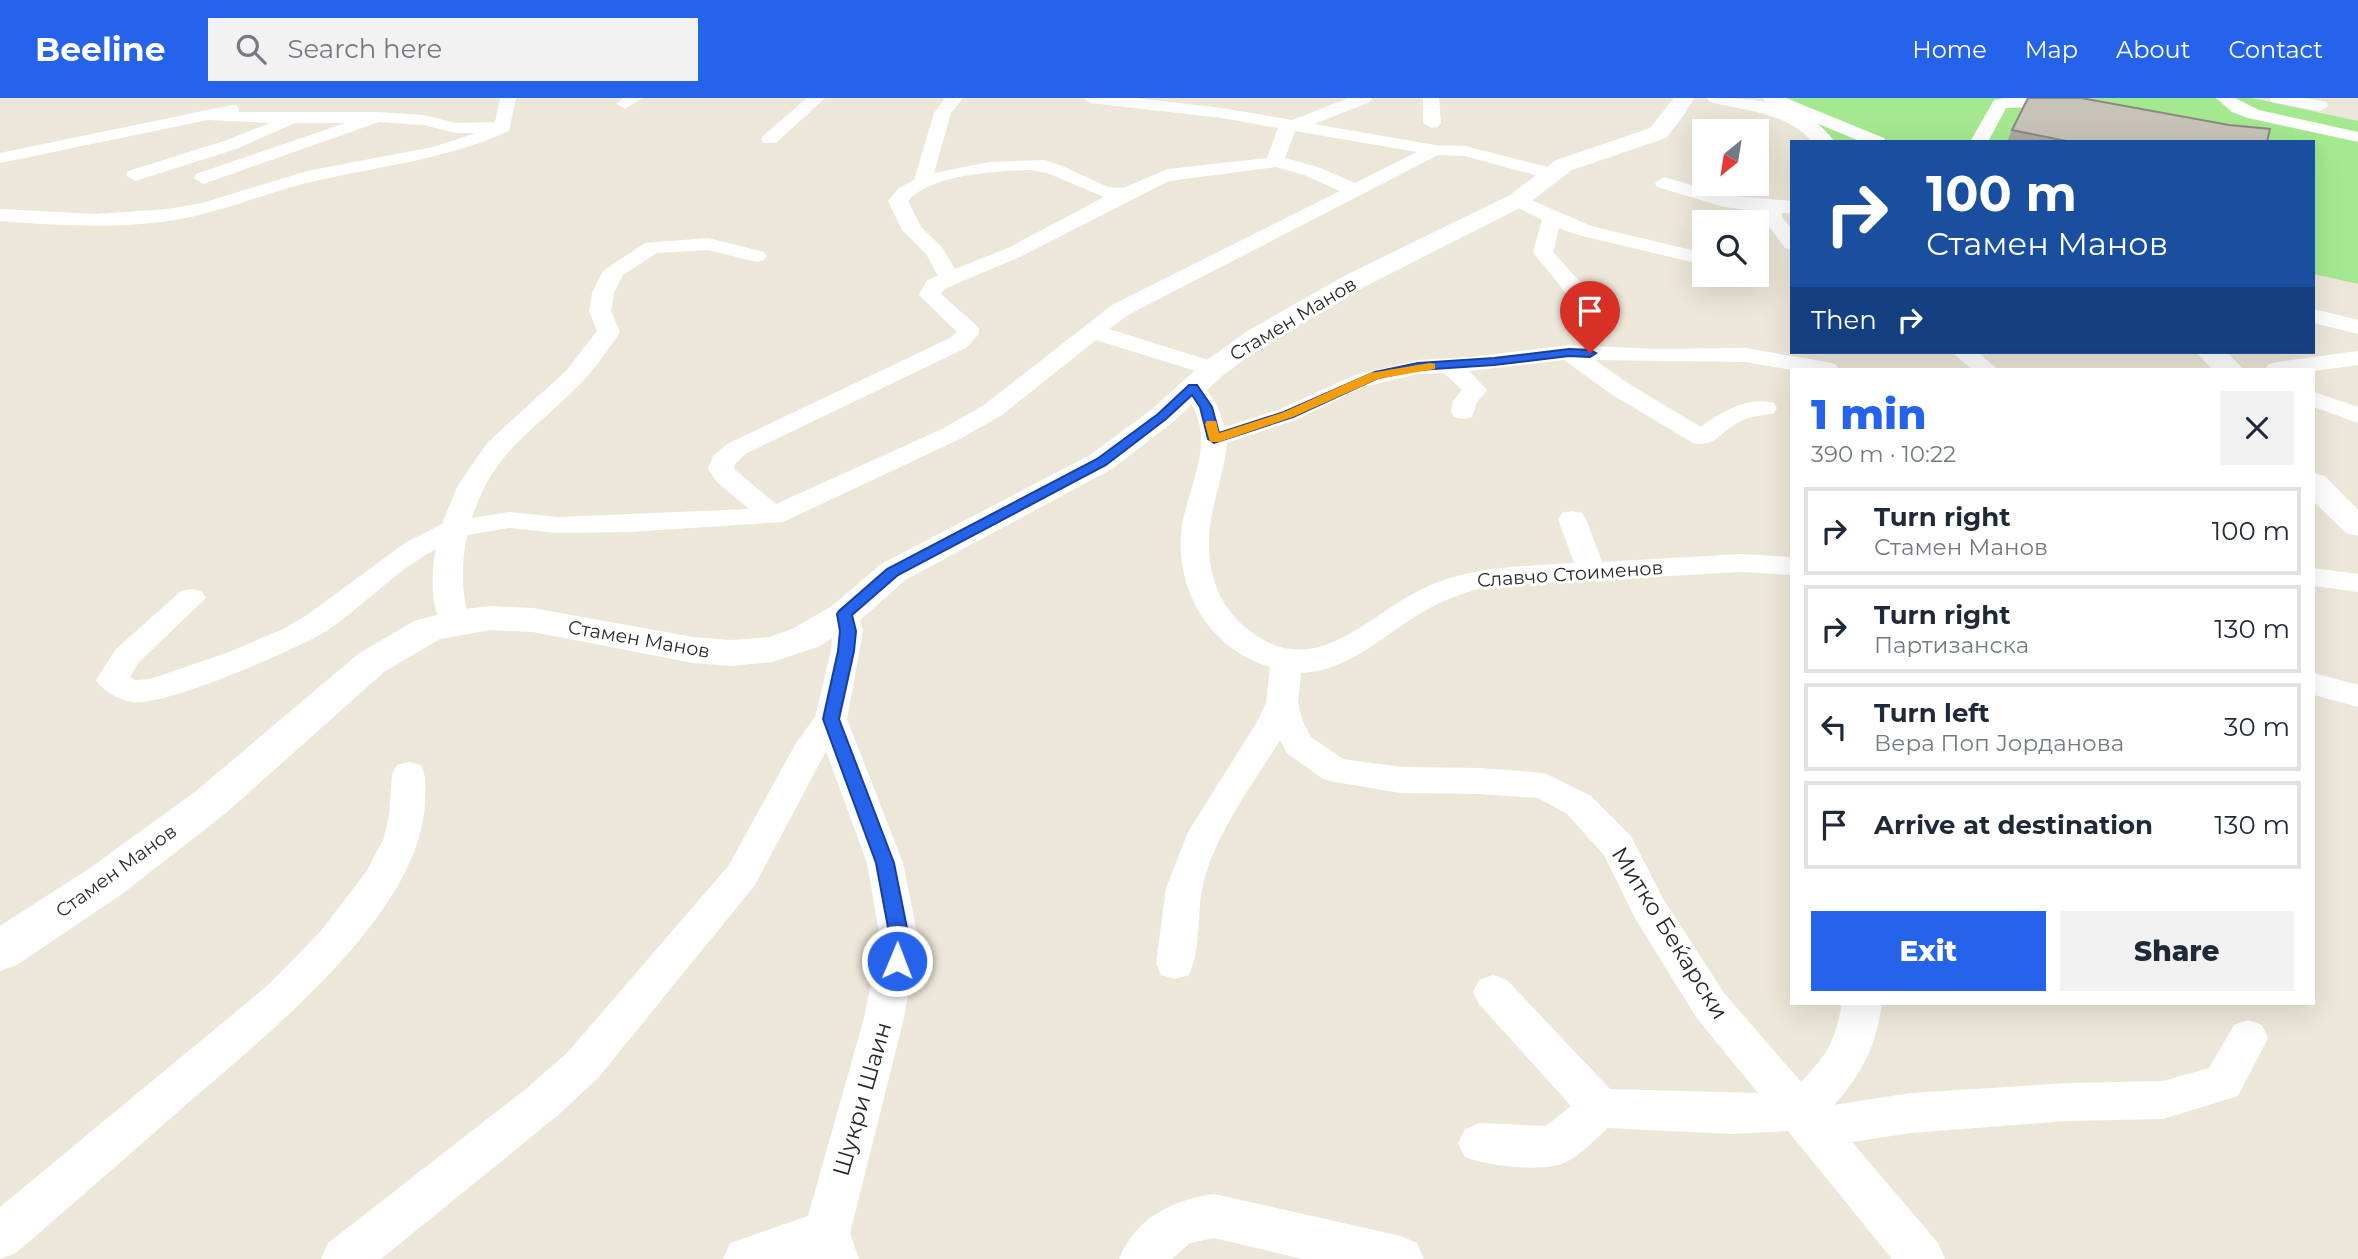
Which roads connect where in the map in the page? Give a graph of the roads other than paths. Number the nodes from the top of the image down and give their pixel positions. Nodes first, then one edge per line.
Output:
1 (265, 98) edge
2 (326, 98) edge
3 (508, 98) edge
4 (817, 98) edge
5 (955, 98) edge
6 (1091, 98) edge
7 (1364, 98) edge
8 (1431, 98) edge
9 (1717, 98) edge
10 (1771, 98) edge
11 (2224, 98) edge
12 (2277, 98) edge
13 (1681, 104) edge
14 (1745, 105) junction
15 (2320, 106) dead end
16 (2087, 111) edge
17 (212, 116) junction
18 (378, 117) junction
19 (296, 118) junction
20 (1432, 123) dead end
21 (1293, 124) junction
22 (503, 127) junction
23 (1848, 130) junction
24 (1817, 135) edge
25 (2358, 137) edge
26 (770, 139) dead end
27 (1873, 140) edge
28 (1980, 140) edge
29 (1434, 150) junction
30 (0, 158) edge
31 (1275, 161) junction
32 (1553, 174) junction
33 (135, 175) dead end
34 (203, 178) dead end
35 (923, 182) junction
36 (1664, 183) dead end
37 (1356, 191) junction
38 (1125, 194) junction
39 (1518, 200) junction
40 (1782, 207) edge
41 (0, 215) edge
42 (1552, 218) junction
43 (1790, 241) edge
44 (757, 256) dead end
45 (1692, 256) edge
46 (950, 279) junction
47 (1583, 304) dead end
48 (2315, 316) edge
49 (2358, 327) edge
50 (1091, 331) junction
51 (1569, 352) junction
52 (1966, 354) edge
53 (2212, 354) edge
54 (2358, 358) edge
55 (1450, 365) junction
56 (1821, 368) edge
57 (1984, 368) edge
58 (2228, 368) edge
59 (2284, 368) edge
60 (1203, 378) junction
61 (2315, 399) edge
62 (1765, 408) dead end
63 (1463, 412) dead end
64 (2358, 416) edge
65 (1214, 439) junction
66 (2315, 484) edge
67 (773, 516) junction
68 (1572, 519) dead end
69 (2358, 526) edge
70 (453, 529) junction
71 (1790, 566) edge
72 (1592, 573) junction
73 (2315, 577) edge
74 (2358, 583) edge
75 (191, 598) dead end
76 (845, 614) junction
77 (455, 622) junction
78 (1286, 660) junction
79 (2315, 684) edge
80 (2358, 696) edge
81 (1282, 703) junction
82 (831, 719) junction
83 (409, 774) dead end
84 (0, 951) edge
85 (1175, 963) dead end
86 (1493, 992) dead end
87 (1862, 1005) edge
88 (2248, 1038) dead end
89 (1600, 1108) junction
90 (1808, 1120) junction
91 (1480, 1143) dead end
92 (0, 1237) edge
93 (832, 1246) edge
94 (344, 1259) edge
95 (746, 1259) edge
96 (1142, 1259) edge
97 (1401, 1259) edge
98 (1922, 1259) edge

1 - 17 street
2 - 19 street
3 - 22 street
4 - 26 street
5 - 35 street
6 - 21 street
7 - 21 street
8 - 20 street
9 - 14 street
10 - 23 street
11 - 25 street
12 - 15 street
13 - 14 street
13 - 32 street, Стамен Манов
14 - 24 street
16 - 28 street
17 - 19 street
17 - 30 street
18 - 19 street
18 - 22 street
18 - 34 street
19 - 33 street
21 - 29 street
21 - 31 street
22 - 41 street
23 - 24 street
23 - 27 street
29 - 32 street
29 - 37 street
31 - 37 street
31 - 38 street
32 - 39 street, Стамен Манов
35 - 38 street
35 - 46 street
36 - 40 street
37 - 50 street
38 - 46 street
39 - 42 street
39 - 60 street, Стамен Манов
40 - 43 street
42 - 45 street
42 - 47 street
44 - 70 street
46 - 67 street
48 - 49 street
50 - 60 street
50 - 67 street
51 - 55 street
51 - 56 street
51 - 62 street
52 - 57 street
53 - 58 street
54 - 59 street
55 - 63 street
55 - 65 street
60 - 65 street
60 - 76 street, Стамен Манов
61 - 64 street
65 - 78 street, Славчо Стоименов
66 - 69 street
67 - 70 street
68 - 72 street
70 - 75 street
70 - 77 street
71 - 72 street, Славчо Стоименов
72 - 78 street, Славчо Стоименов
73 - 74 street
76 - 77 street, Стамен Манов
76 - 82 street
77 - 84 street, Стамен Манов
78 - 81 street, Митко Беќарски
79 - 80 street
81 - 85 street
81 - 90 street, Митко Беќарски
82 - 93 street, Шукри Шаин
82 - 94 street
83 - 92 street
86 - 89 street
87 - 90 street
88 - 90 street
89 - 90 street
89 - 91 street
90 - 98 street, Митко Беќарски
93 - 95 street
96 - 97 street

